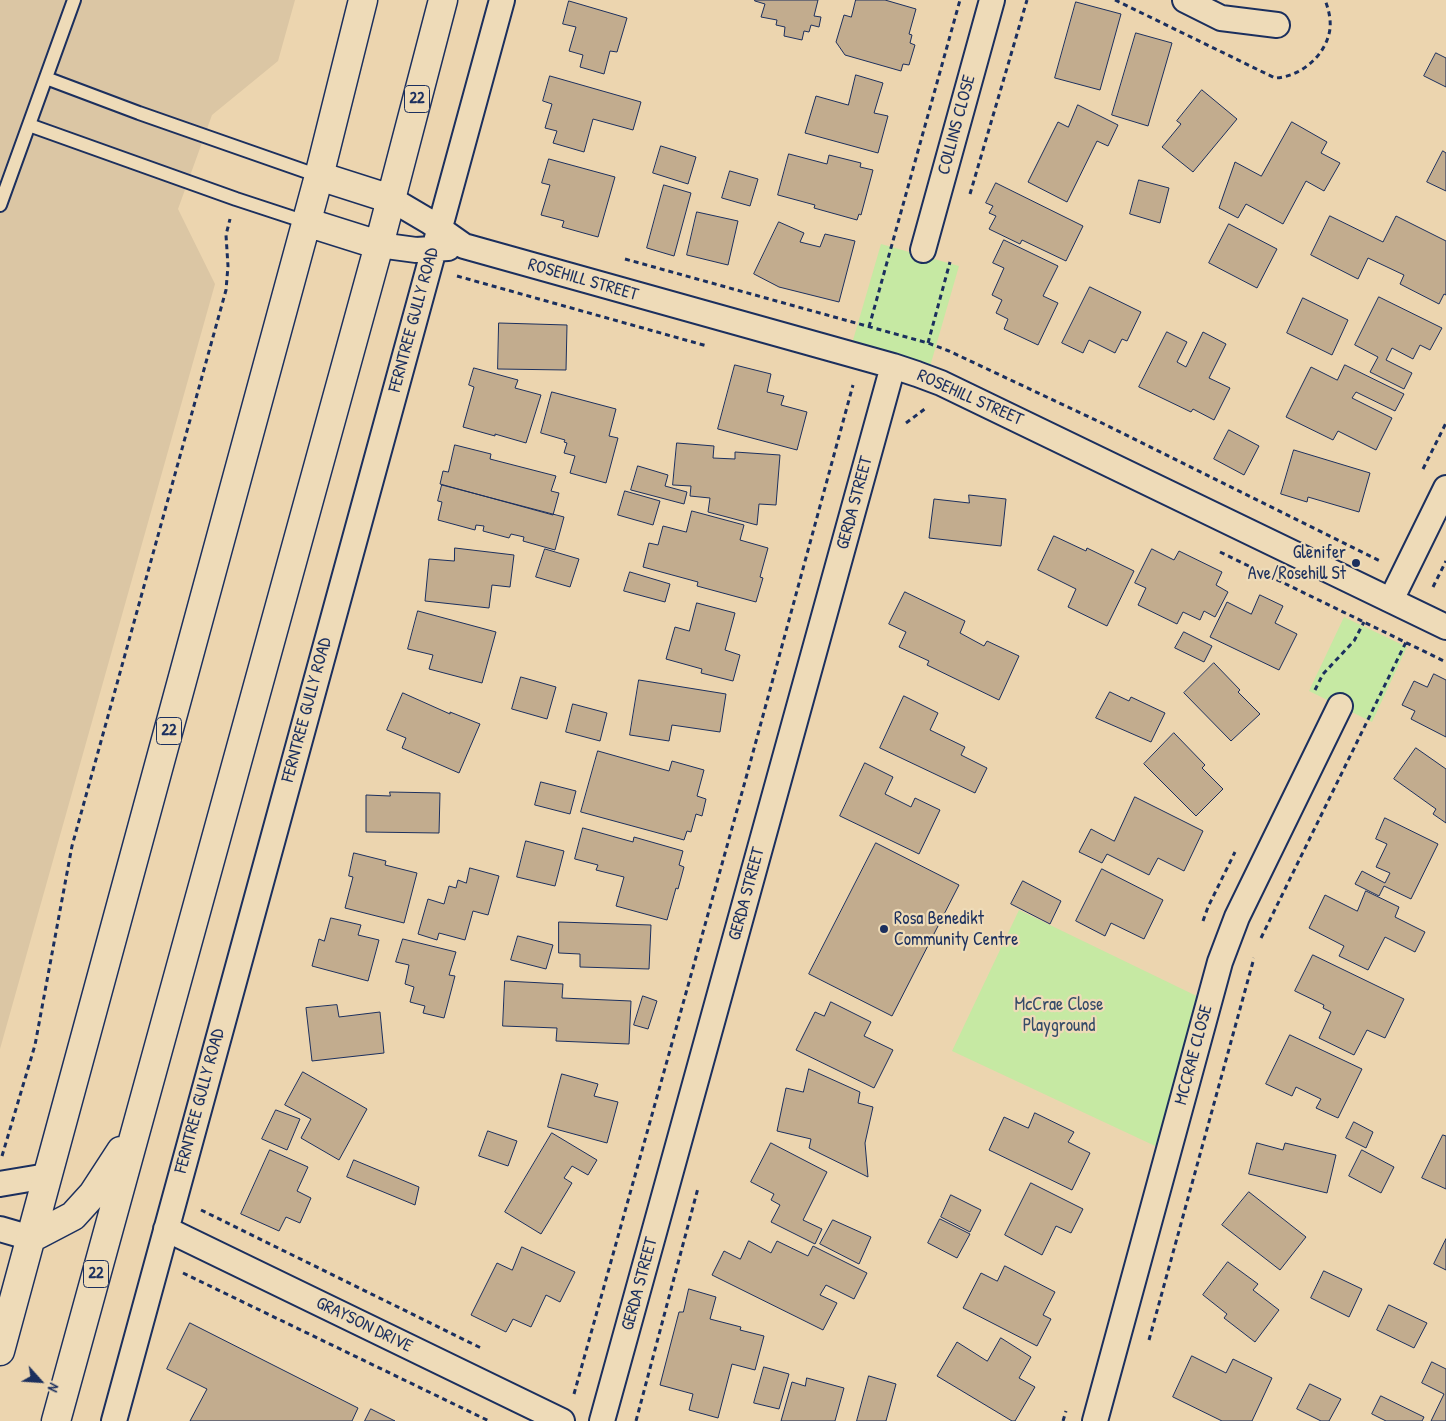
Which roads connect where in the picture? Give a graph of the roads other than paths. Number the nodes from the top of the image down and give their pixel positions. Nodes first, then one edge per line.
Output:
1 (74, 0) edge
2 (363, 0) edge
3 (443, 0) edge
4 (502, 0) edge
5 (992, 0) edge
6 (1185, 0) edge
7 (1277, 24) dead end
8 (46, 78) junction
9 (29, 125) junction
10 (319, 176) junction
11 (391, 199) junction
12 (0, 206) edge
13 (306, 222) junction
14 (437, 239) junction
15 (379, 245) junction
16 (923, 250) dead end
17 (893, 366) junction
18 (1446, 488) edge
19 (1391, 600) junction
20 (1446, 627) edge
21 (1340, 706) dead end
22 (136, 1126) junction
23 (47, 1176) junction
24 (0, 1184) edge
25 (0, 1229) edge
26 (166, 1229) junction
27 (31, 1238) junction
28 (0, 1351) edge
29 (56, 1421) edge
30 (114, 1421) edge
31 (562, 1421) edge
32 (602, 1421) edge
33 (1094, 1421) edge

1 - 8 lane
2 - 10 main road, 22
3 - 11 main road, 22
4 - 14 street, FERNTREE GULLY ROAD
5 - 16 street, COLLINS CLOSE
6 - 7 street
8 - 9 lane
8 - 10 lane
9 - 12 lane
9 - 13 lane
10 - 11 main road
10 - 13 main road, 22
11 - 14 street, ROSEHILL STREET
11 - 15 main road, 22
13 - 15 main road
13 - 23 main road, 22
14 - 15 street
14 - 17 street, ROSEHILL STREET
14 - 26 street, FERNTREE GULLY ROAD
15 - 22 main road, 22
17 - 19 street, ROSEHILL STREET
17 - 32 street, GERDA STREET
18 - 19 street
19 - 20 street, ROSEHILL STREET
21 - 33 street, MCCRAE CLOSE
22 - 27 main road
22 - 29 main road, 22
23 - 24 street
23 - 27 main road, 22
25 - 27 street
26 - 30 street, FERNTREE GULLY ROAD
26 - 31 street, GRAYSON DRIVE
27 - 28 main road, 22

